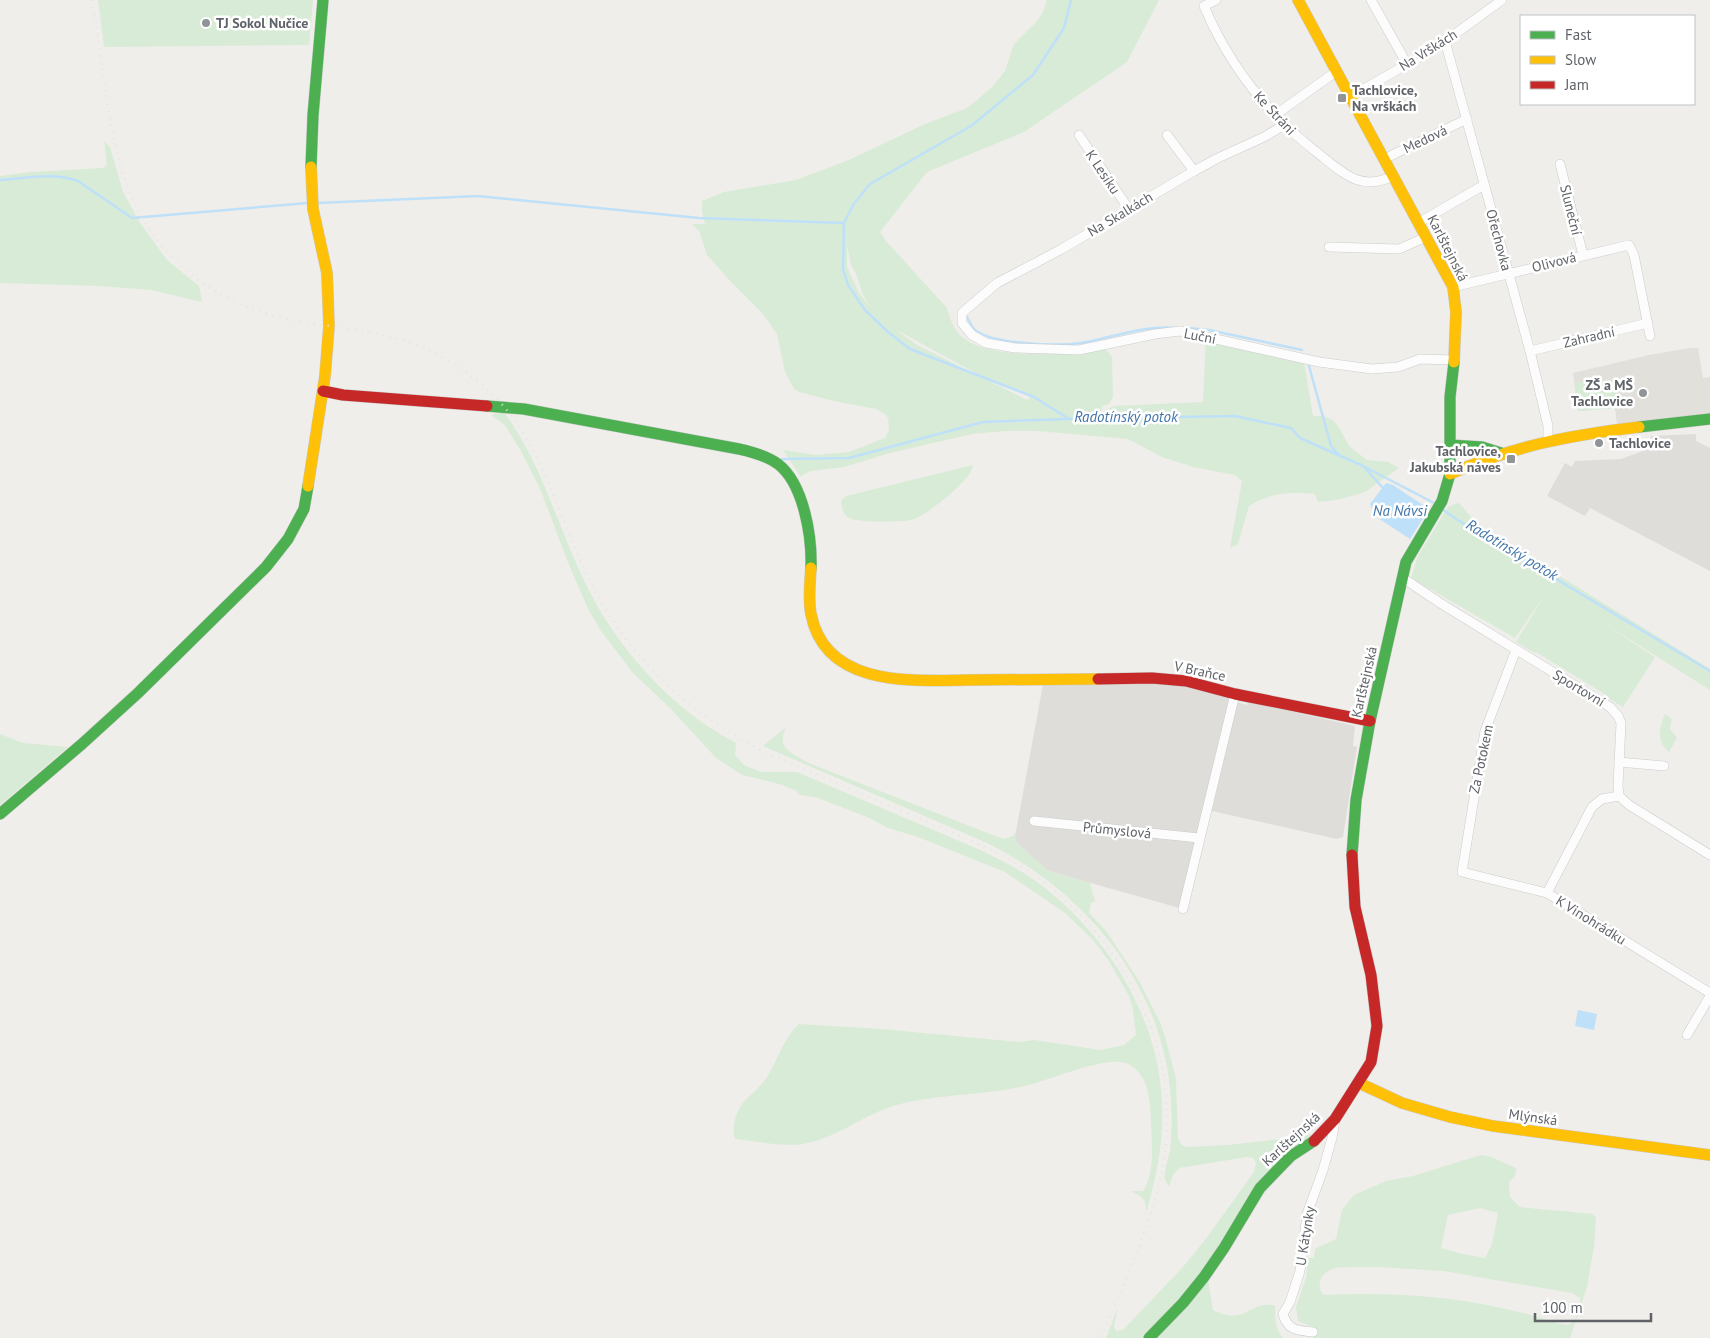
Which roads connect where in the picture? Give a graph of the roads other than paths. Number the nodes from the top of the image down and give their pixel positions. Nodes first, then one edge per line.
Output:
1 (323, 0) edge
2 (1216, 0) edge
3 (1298, 0) edge
4 (1371, 0) edge
5 (1502, 0) edge
6 (1445, 41) junction
7 (1407, 64) junction
8 (1337, 71) junction
9 (1350, 96) junction
10 (1275, 115) junction
11 (1467, 119) junction
12 (1284, 125) junction
13 (1079, 135) dead end
14 (1167, 135) dead end
15 (1384, 159) junction
16 (1560, 164) dead end
17 (1194, 171) junction
18 (1393, 176) junction
19 (1484, 185) junction
20 (1128, 208) junction
21 (1418, 223) junction
22 (1426, 237) junction
23 (1329, 247) dead end
24 (1583, 256) junction
25 (1508, 274) junction
26 (1453, 287) junction
27 (962, 313) joint
28 (1648, 323) junction
29 (1650, 336) dead end
30 (1530, 351) junction
31 (1454, 360) junction
32 (323, 391) junction
33 (1710, 419) edge
34 (1548, 440) junction
35 (1450, 445) junction
36 (1501, 453) junction
37 (1450, 474) junction
38 (1403, 578) junction
39 (1516, 650) junction
40 (1235, 694) junction
41 (1370, 721) junction
42 (1619, 762) junction
43 (1664, 766) dead end
44 (1619, 796) junction
45 (0, 814) edge
46 (1034, 821) dead end
47 (1200, 838) junction
48 (1710, 855) edge
49 (1462, 872) joint
50 (1547, 893) junction
51 (1183, 909) dead end
52 (1710, 995) edge
53 (1688, 1036) dead end
54 (1359, 1083) junction
55 (1335, 1119) junction
56 (1710, 1155) edge
57 (1313, 1332) dead end
58 (1149, 1338) edge

1 - 32 street
2 - 10 street, Ke Stráni
3 - 8 street, Karlštejnská
4 - 7 street
5 - 6 street, Na Vrškách
6 - 7 street, Na Vrškách
6 - 11 street, Ořechovka
7 - 9 street, Na Vrškách
8 - 9 street, Karlštejnská
8 - 10 street
9 - 15 street, Karlštejnská
10 - 12 street, Ke Stráni
11 - 15 street, Medová
11 - 19 street, Ořechovka
12 - 17 street, Na Skalkách
12 - 18 street, Ke Stráni
13 - 20 street, K Lesíku
14 - 17 street
15 - 18 street, Karlštejnská
16 - 24 street, Sluneční
17 - 20 street, Na Skalkách
18 - 21 street, Karlštejnská
19 - 21 street
19 - 25 street, Ořechovka
20 - 27 street, Na Skalkách
21 - 22 street, Karlštejnská
22 - 23 street
22 - 26 street, Karlštejnská
24 - 25 street, Olivová
24 - 28 street, Olivová
25 - 26 street, Olivová
25 - 30 street, Ořechovka
26 - 31 street, Karlštejnská
27 - 31 street, Luční
28 - 29 street
28 - 30 street, Zahradní
30 - 34 street, Ořechovka
31 - 35 street, Karlštejnská
32 - 40 street, V Braňce
32 - 45 street
33 - 34 street
34 - 36 street
35 - 36 street
35 - 37 street, Karlštejnská
36 - 37 street
37 - 38 street, Karlštejnská
38 - 39 street, Sportovní
38 - 41 street, Karlštejnská
39 - 42 street, Sportovní
39 - 49 street, Za Potokem
40 - 41 street, V Braňce
40 - 47 street
41 - 54 street, Karlštejnská
42 - 43 street
42 - 44 street, Sportovní
44 - 48 street
44 - 50 street
46 - 47 street, Průmyslová
47 - 51 street
49 - 50 street, K Vinohrádku
50 - 52 street, K Vinohrádku
52 - 53 street, K Vinohrádku
54 - 55 street, Karlštejnská
54 - 56 street, Mlýnská
55 - 57 street, U Kátynky
55 - 58 street, Karlštejnská

